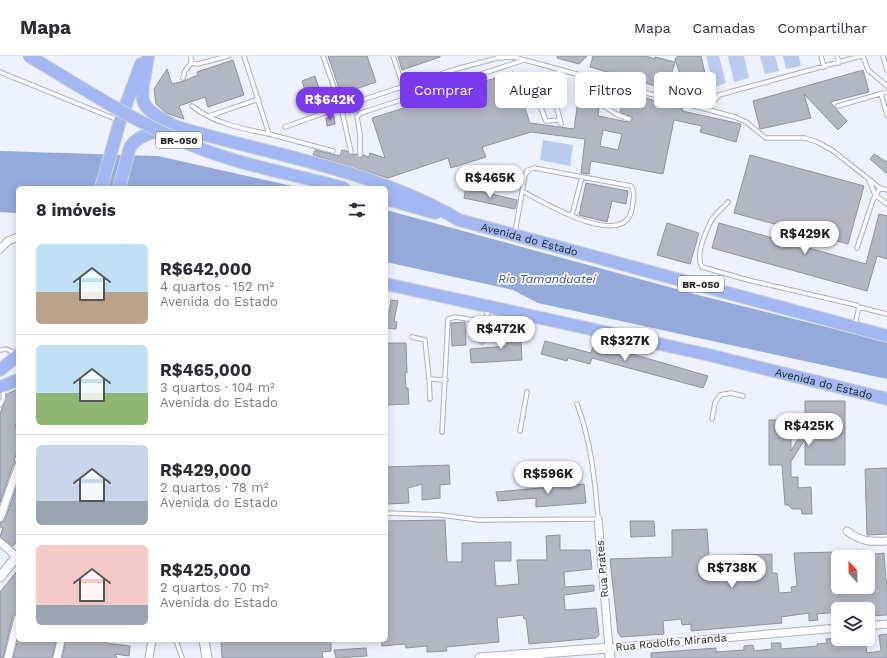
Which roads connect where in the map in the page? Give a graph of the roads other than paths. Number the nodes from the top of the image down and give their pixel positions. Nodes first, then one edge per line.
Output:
1 (29, 56) edge
2 (147, 56) edge
3 (191, 56) edge
4 (228, 56) edge
5 (244, 56) edge
6 (323, 56) edge
7 (393, 56) edge
8 (821, 56) edge
9 (837, 56) edge
10 (862, 56) edge
11 (883, 56) edge
12 (497, 57) edge
13 (525, 60) junction
14 (191, 63) junction
15 (839, 63) junction
16 (824, 67) junction
17 (558, 69) junction
18 (887, 70) edge
19 (0, 72) edge
20 (449, 72) edge
21 (487, 72) edge
22 (559, 72) edge
23 (5, 74) junction
24 (575, 74) edge
25 (0, 75) edge
26 (400, 75) edge
27 (183, 78) dead end
28 (887, 85) edge
29 (400, 87) edge
30 (887, 92) edge
31 (646, 93) edge
32 (881, 94) junction
33 (259, 99) junction
34 (400, 100) edge
35 (556, 100) joint
36 (192, 106) dead end
37 (838, 106) dead end
38 (341, 107) junction
39 (606, 108) edge
40 (707, 109) junction
41 (887, 115) edge
42 (209, 116) junction
43 (629, 119) dead end
44 (120, 121) junction
45 (177, 127) junction
46 (285, 127) dead end
47 (269, 134) junction
48 (350, 146) junction
49 (360, 147) junction
50 (333, 151) dead end
51 (351, 152) dead end
52 (360, 154) dead end
53 (490, 174) dead end
54 (582, 177) junction
55 (869, 179) junction
56 (524, 182) junction
57 (102, 186) edge
58 (120, 186) edge
59 (336, 186) edge
60 (387, 186) edge
61 (388, 187) edge
62 (880, 188) junction
63 (887, 190) edge
64 (522, 191) junction
65 (875, 195) junction
66 (388, 200) edge
67 (728, 202) dead end
68 (887, 204) edge
69 (572, 215) junction
70 (459, 220) junction
71 (515, 234) junction
72 (16, 238) edge
73 (857, 248) dead end
74 (0, 249) edge
75 (388, 284) edge
76 (488, 306) junction
77 (859, 307) junction
78 (887, 314) edge
79 (486, 322) junction
80 (855, 326) junction
81 (518, 327) dead end
82 (887, 336) edge
83 (412, 337) dead end
84 (482, 342) dead end
85 (0, 350) edge
86 (16, 354) edge
87 (16, 357) edge
88 (0, 370) edge
89 (429, 379) junction
90 (446, 380) junction
91 (16, 381) edge
92 (2, 386) edge
93 (527, 392) dead end
94 (743, 396) dead end
95 (430, 399) dead end
96 (887, 399) edge
97 (577, 404) dead end
98 (0, 405) edge
99 (712, 419) dead end
100 (520, 431) dead end
101 (442, 432) dead end
102 (16, 473) edge
103 (388, 513) edge
104 (0, 518) edge
105 (598, 519) junction
106 (847, 531) dead end
107 (887, 541) edge
108 (0, 542) edge
109 (16, 555) edge
110 (16, 557) edge
111 (0, 577) edge
112 (887, 624) edge
113 (875, 625) edge
114 (16, 626) edge
115 (831, 629) edge
116 (61, 642) edge
117 (152, 642) edge
118 (177, 642) edge
119 (204, 642) edge
120 (609, 648) junction
121 (8, 658) edge
122 (57, 658) edge
123 (149, 658) edge
124 (182, 658) edge
125 (207, 658) edge
126 (480, 658) edge
127 (610, 658) edge

1 - 59 highway, BR-050, bridge
2 - 44 highway
2 - 45 highway, Avenida do Estado
3 - 14 lane
4 - 14 lane
5 - 33 lane
6 - 38 lane
7 - 26 lane
8 - 16 lane
9 - 15 lane
10 - 15 lane
10 - 28 lane
11 - 18 lane
12 - 13 lane
12 - 20 lane
13 - 17 lane
13 - 21 lane
14 - 27 lane
15 - 16 lane
16 - 40 lane
17 - 22 lane
17 - 24 lane
19 - 23 lane
23 - 25 lane
23 - 44 lane
29 - 38 lane
30 - 32 lane
31 - 40 lane
32 - 37 lane
32 - 41 lane
33 - 42 lane
33 - 47 lane
34 - 49 lane
35 - 35 lane
36 - 42 lane
38 - 46 lane
38 - 48 lane
39 - 43 lane
40 - 55 lane
42 - 47 lane
44 - 57 highway
45 - 58 highway, Avenida do Estado
45 - 60 highway, Avenida do Estado
47 - 50 lane
48 - 49 lane
48 - 51 lane
49 - 52 lane
53 - 56 lane
54 - 56 lane
54 - 69 lane
54 - 69 lane
55 - 62 lane
55 - 65 lane
56 - 64 lane
61 - 70 highway, Avenida do Estado
62 - 63 lane
62 - 65 lane
64 - 69 lane
64 - 71 lane
65 - 68 lane
65 - 73 lane
66 - 70 highway, BR-050
67 - 77 lane
70 - 71 highway, Avenida do Estado / BR-050
71 - 80 highway, Avenida do Estado / BR-050
72 - 74 street
75 - 76 highway, Avenida do Estado
76 - 79 lane
76 - 96 highway, Avenida do Estado
77 - 78 lane
77 - 80 lane
79 - 81 lane
79 - 84 lane
79 - 90 lane
80 - 82 highway, Avenida do Estado / BR-050
83 - 89 lane
85 - 86 lane
87 - 88 highway
89 - 90 lane
89 - 95 lane
90 - 101 lane
91 - 92 highway
92 - 98 lane
93 - 100 lane
94 - 99 lane
97 - 105 lane, Rua Prates
102 - 104 street
103 - 105 lane
105 - 120 street, Rua Prates
106 - 107 street
108 - 109 street
110 - 111 street
112 - 113 street
114 - 121 street
115 - 120 street, Rua Rodolfo Miranda
116 - 122 street
117 - 123 street
118 - 124 lane
119 - 125 street
120 - 126 street, Rua Rodolfo Miranda
120 - 127 street, Rua Prates

